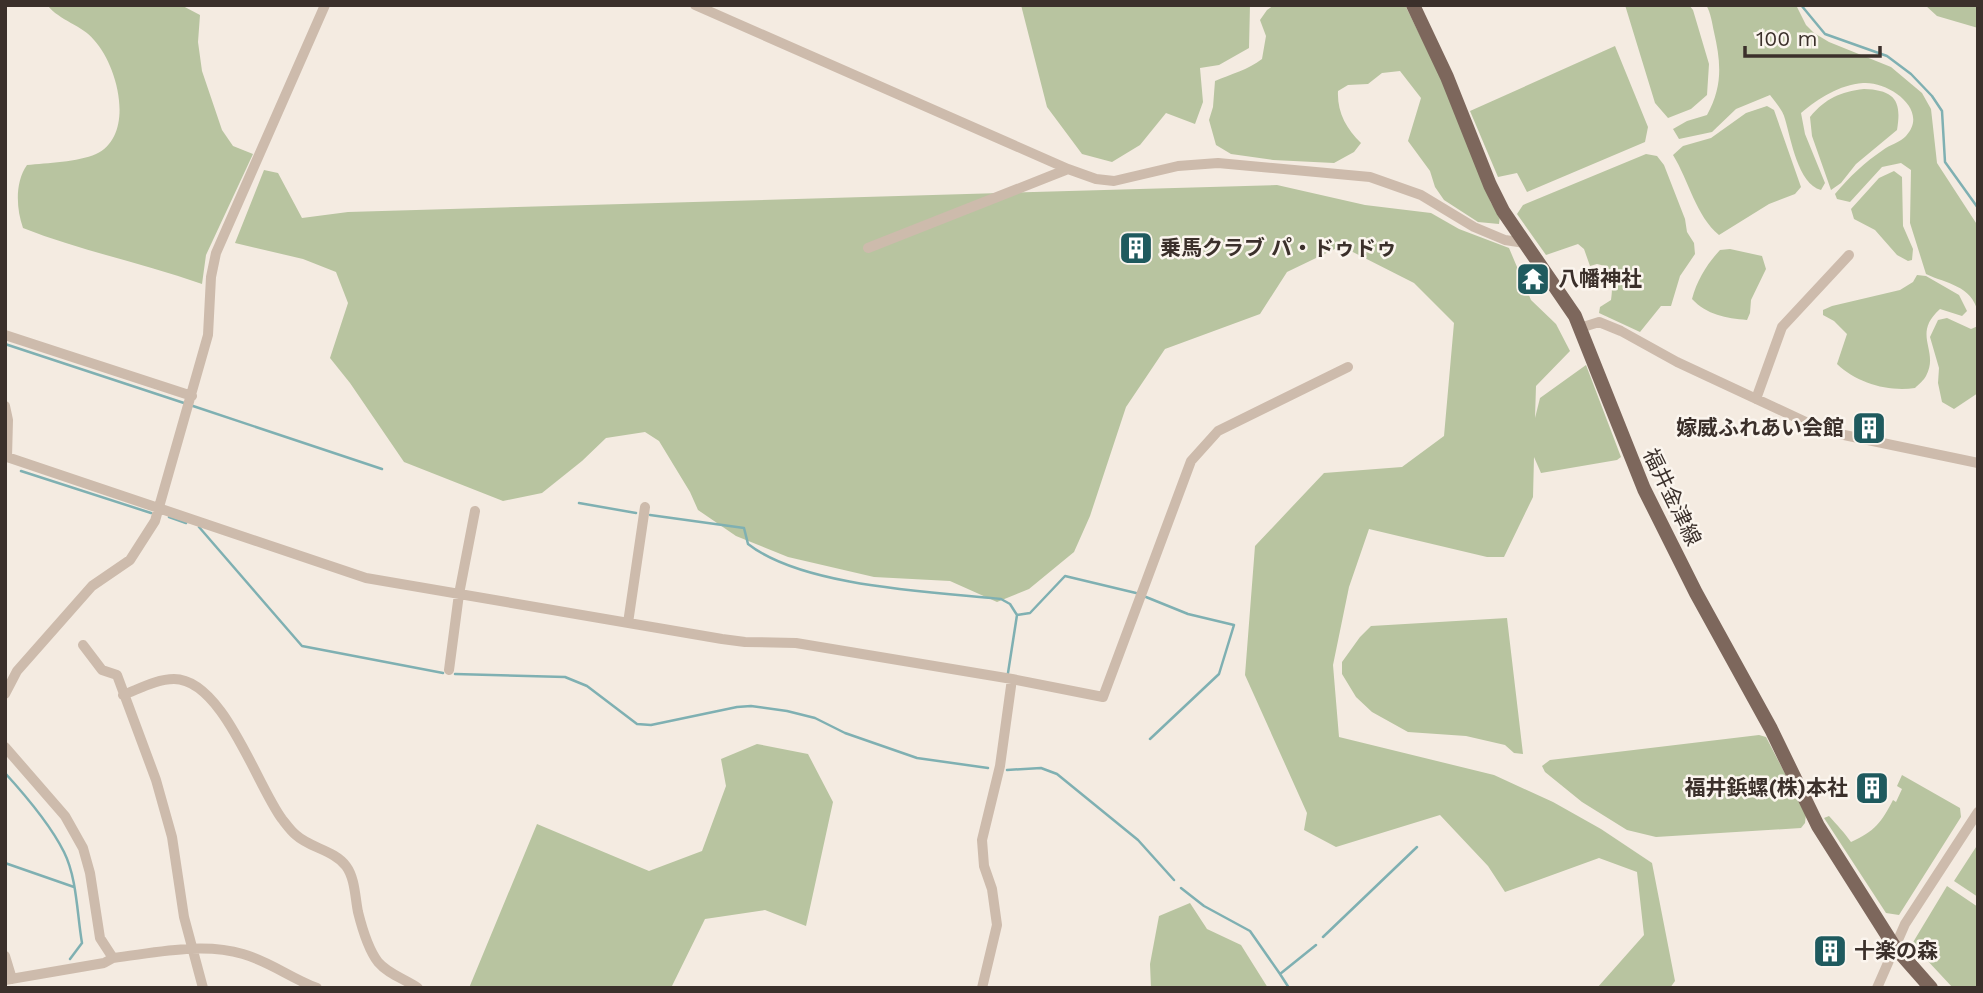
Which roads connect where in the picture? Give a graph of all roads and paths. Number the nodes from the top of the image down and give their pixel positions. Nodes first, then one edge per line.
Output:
1 (325, 5) edge
2 (695, 5) edge
3 (1413, 5) edge
4 (1068, 169) junction
5 (1525, 243) junction
6 (868, 248) dead end
7 (1849, 255) dead end
8 (1580, 328) junction
9 (5, 335) edge
10 (1348, 367) dead end
11 (192, 396) junction
12 (1756, 399) junction
13 (5, 405) edge
14 (1978, 463) edge
15 (159, 508) junction
16 (645, 508) dead end
17 (475, 511) dead end
18 (459, 594) junction
19 (628, 623) junction
20 (83, 645) dead end
21 (449, 670) dead end
22 (1012, 679) junction
23 (5, 694) edge
24 (123, 695) junction
25 (5, 747) edge
26 (1978, 811) edge
27 (1894, 946) junction
28 (192, 950) junction
29 (5, 956) edge
30 (113, 958) junction
31 (9, 980) edge
32 (203, 988) edge
33 (317, 988) edge
34 (418, 988) edge
35 (982, 988) edge
36 (1877, 988) edge
37 (1931, 988) edge

1 - 11 street
2 - 4 street
3 - 5 main road, 福井金津線
4 - 5 street
4 - 6 street
5 - 8 main road, 福井金津線
7 - 12 street
8 - 12 street
8 - 27 main road, 福井金津線
9 - 11 street
10 - 22 street
11 - 15 street
12 - 14 street
13 - 15 street
15 - 18 street
15 - 23 street
16 - 19 street
17 - 18 street
18 - 19 street
18 - 21 street
19 - 22 street
20 - 24 street
22 - 35 street
24 - 28 street
24 - 34 street
25 - 30 street
26 - 27 street
27 - 36 street
27 - 37 main road, 福井金津線
28 - 30 street
28 - 32 street
28 - 33 street
29 - 31 street
30 - 31 street

